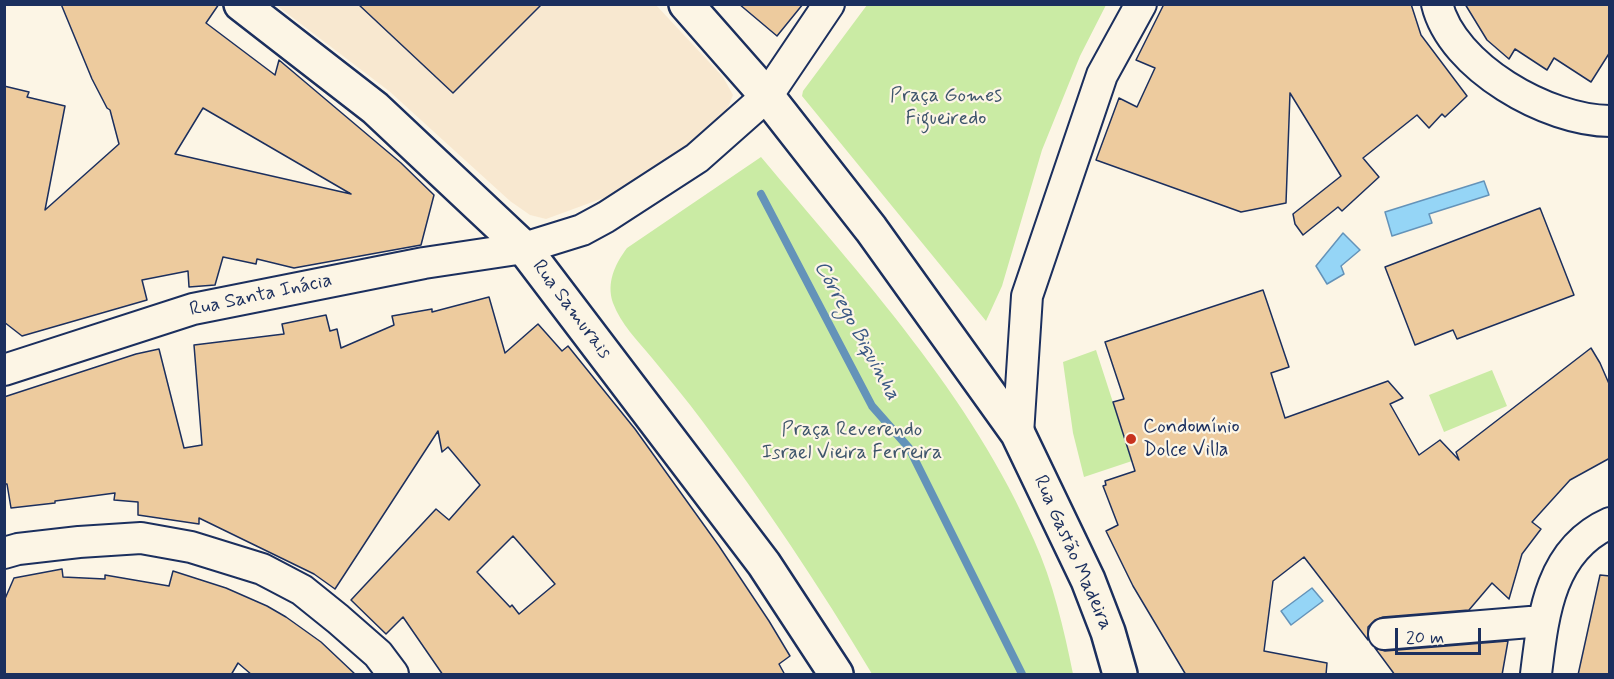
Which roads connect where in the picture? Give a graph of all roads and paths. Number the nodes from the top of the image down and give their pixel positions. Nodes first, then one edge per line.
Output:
1 (241, 4) edge
2 (686, 4) edge
3 (829, 4) edge
4 (1141, 4) edge
5 (1437, 4) edge
6 (767, 96) junction
7 (1610, 121) edge
8 (524, 248) junction
9 (4, 370) edge
10 (1018, 434) junction
11 (1610, 523) edge
12 (9, 549) edge
13 (1542, 621) junction
14 (1384, 634) dead end
15 (393, 675) edge
16 (836, 675) edge
17 (1120, 675) edge
18 (1536, 675) edge

1 - 8 street, Rua Samurais
2 - 6 street
3 - 6 street
4 - 10 street
5 - 7 street
6 - 8 street, Rua Santa Inácia
6 - 10 street
8 - 9 street, Rua Santa Inácia
8 - 16 street, Rua Samurais
10 - 17 street, Rua Gastão Madeira
11 - 13 street
12 - 15 street
13 - 14 street
13 - 18 street

